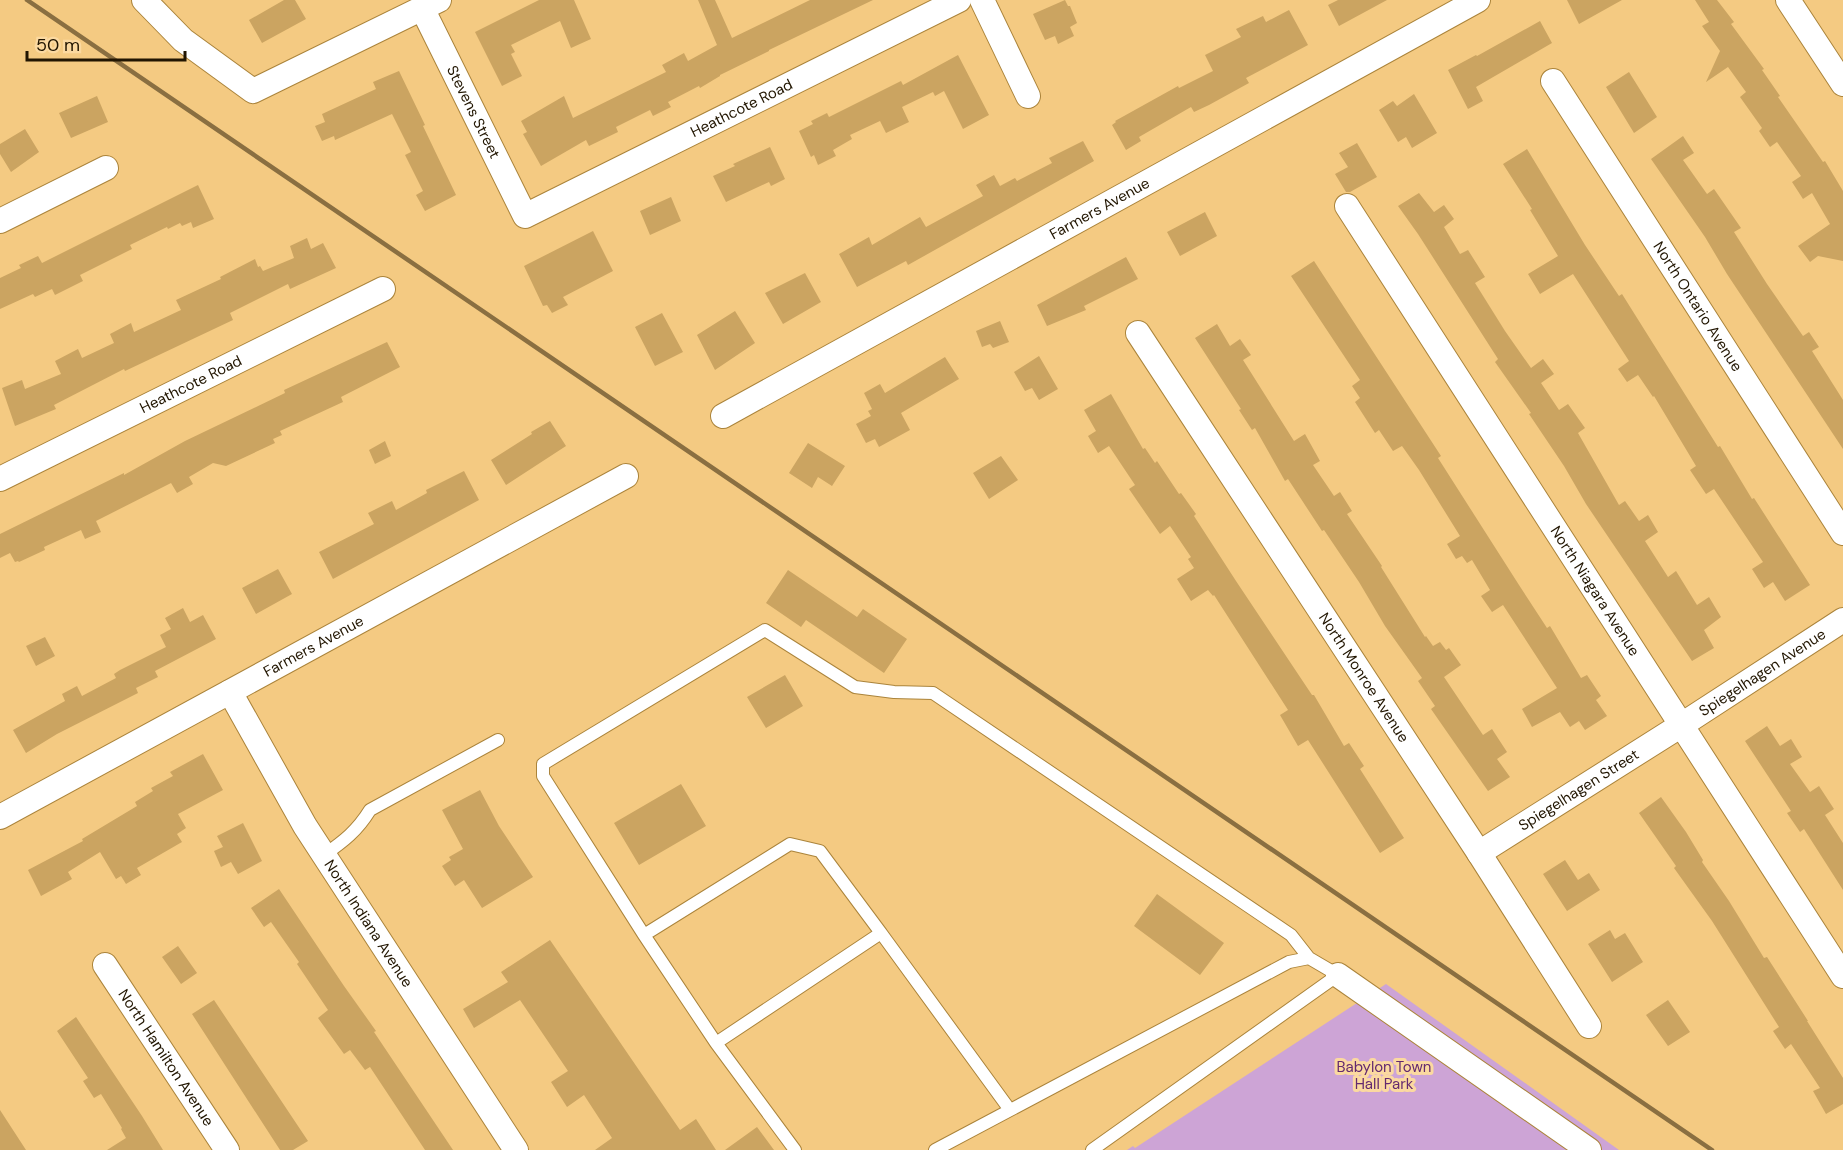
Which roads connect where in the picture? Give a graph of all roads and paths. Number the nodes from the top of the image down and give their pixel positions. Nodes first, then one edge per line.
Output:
1 (144, 0) edge
2 (959, 0) edge
3 (982, 0) edge
4 (1478, 0) edge
5 (1788, 0) edge
6 (430, 4) edge
7 (1553, 81) dead end
8 (1843, 84) edge
9 (1028, 96) dead end
10 (106, 168) dead end
11 (1347, 206) dead end
12 (525, 216) joint
13 (0, 220) edge
14 (382, 289) dead end
15 (1138, 333) dead end
16 (723, 416) dead end
17 (626, 476) dead end
18 (0, 478) edge
19 (1843, 533) edge
20 (1843, 620) edge
21 (230, 692) junction
22 (1680, 726) junction
23 (498, 740) dead end
24 (0, 817) edge
25 (1479, 853) junction
26 (324, 855) junction
27 (881, 933) junction
28 (644, 935) junction
29 (1309, 958) junction
30 (105, 965) dead end
31 (1338, 975) junction
32 (1843, 976) edge
33 (1589, 1026) dead end
34 (716, 1043) junction
35 (1010, 1110) junction
36 (226, 1150) edge
37 (516, 1150) edge
38 (795, 1150) edge
39 (935, 1150) edge
40 (1092, 1150) edge
41 (1589, 1150) edge

1 - 6 street
2 - 12 street, Heathcote Road
3 - 9 street
4 - 16 street, Farmers Avenue
5 - 8 street
6 - 12 street, Stevens Street
7 - 19 street, North Ontario Avenue
10 - 13 street
11 - 22 street, North Niagara Avenue
14 - 18 street, Heathcote Road
15 - 25 street, North Monroe Avenue
17 - 21 street, Farmers Avenue
20 - 22 street, Spiegelhagen Avenue
21 - 24 street, Farmers Avenue
21 - 26 street, North Indiana Avenue
22 - 25 street, Spiegelhagen Street
22 - 32 street, North Niagara Avenue
23 - 26 lane
25 - 33 street, North Monroe Avenue
26 - 37 street, North Indiana Avenue
27 - 28 lane
27 - 34 lane
27 - 35 lane
28 - 29 lane
28 - 34 lane
29 - 31 lane
29 - 35 lane
30 - 36 street, North Hamilton Avenue
31 - 40 lane
31 - 41 street
34 - 38 lane
35 - 39 lane

